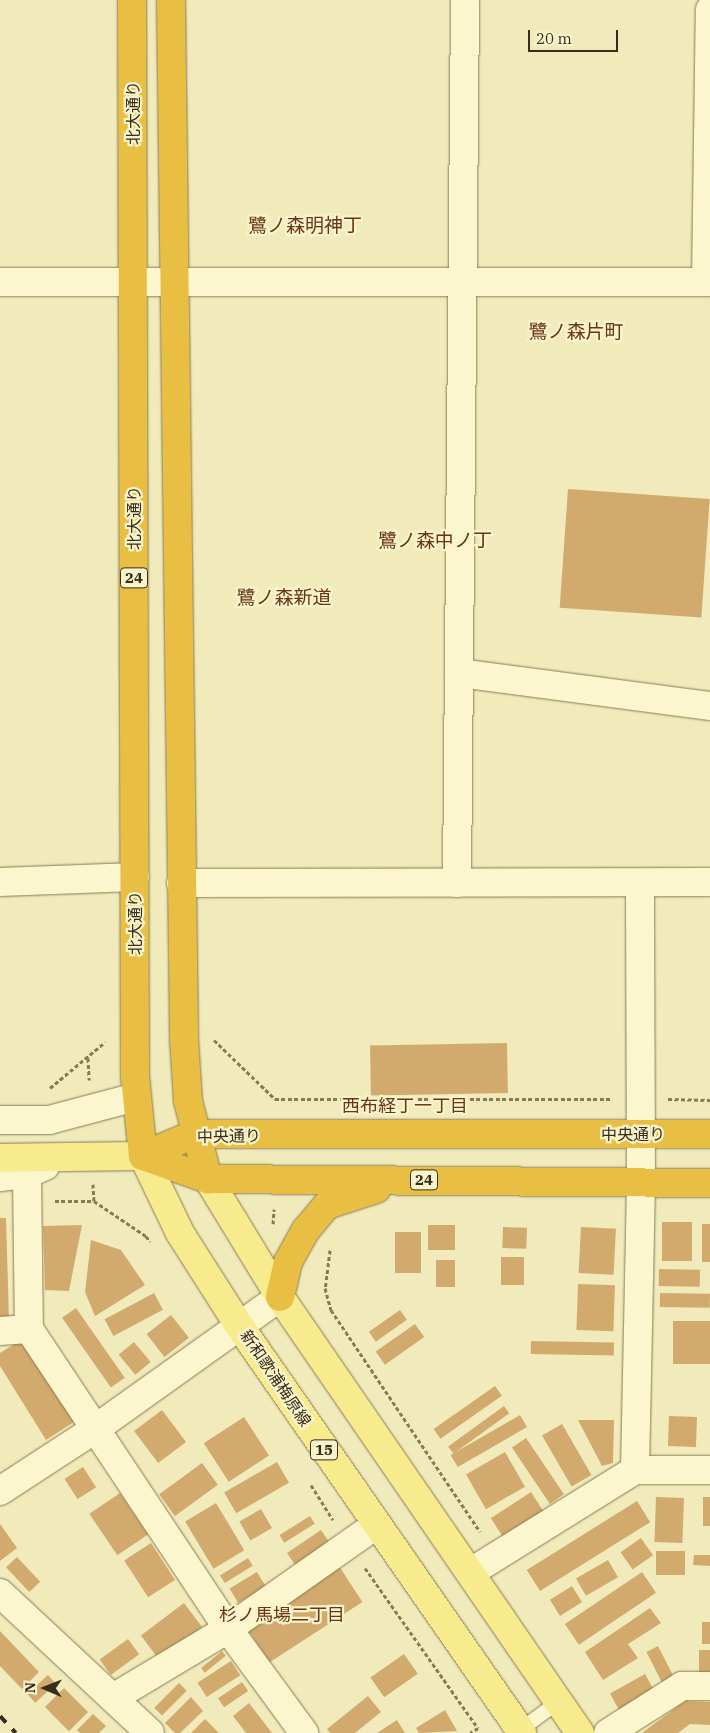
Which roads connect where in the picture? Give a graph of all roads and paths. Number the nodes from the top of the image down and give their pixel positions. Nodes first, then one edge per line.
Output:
1 (132, 0) edge
2 (171, 0) edge
3 (465, 0) edge
4 (710, 10) edge
5 (463, 280) junction
6 (0, 282) edge
7 (133, 282) junction
8 (175, 282) junction
9 (708, 282) edge
10 (458, 673) junction
11 (710, 706) edge
12 (135, 877) junction
13 (0, 882) edge
14 (640, 882) junction
15 (710, 882) edge
16 (181, 883) junction
17 (457, 884) junction
18 (212, 1038) dead end
19 (109, 1039) dead end
20 (43, 1094) dead end
21 (136, 1097) junction
22 (640, 1099) junction
23 (710, 1100) edge
24 (0, 1120) edge
25 (195, 1134) junction
26 (710, 1134) edge
27 (640, 1135) junction
28 (143, 1156) junction
29 (64, 1157) junction
30 (0, 1158) edge
31 (28, 1174) junction
32 (0, 1177) edge
33 (208, 1179) junction
34 (412, 1180) junction
35 (641, 1183) junction
36 (710, 1183) edge
37 (94, 1201) dead end
38 (146, 1236) dead end
39 (331, 1244) dead end
40 (280, 1297) junction
41 (238, 1324) junction
42 (29, 1329) junction
43 (0, 1332) edge
44 (95, 1429) junction
45 (635, 1470) junction
46 (710, 1470) edge
47 (4, 1480) edge
48 (376, 1525) junction
49 (497, 1557) junction
50 (471, 1572) junction
51 (0, 1593) edge
52 (228, 1629) junction
53 (710, 1686) edge
54 (113, 1698) junction
55 (558, 1702) junction
56 (519, 1732) edge
57 (150, 1733) edge
58 (304, 1733) edge
59 (580, 1733) edge
60 (608, 1733) edge

1 - 7 highway, 北大通り / 24
2 - 8 highway
3 - 5 street
4 - 9 street
5 - 8 street
5 - 9 street
5 - 10 street
6 - 7 street
7 - 8 street
7 - 12 highway, 北大通り / 24
8 - 16 highway
10 - 11 street
10 - 17 street
12 - 13 street
12 - 21 highway, 北大通り / 24
14 - 15 street
14 - 17 street
14 - 22 street
16 - 17 street
16 - 25 highway
18 - 22 path
19 - 20 path
21 - 24 street
21 - 28 highway, 北大通り / 24
22 - 23 path
22 - 27 street
25 - 27 highway, 中央通り
25 - 28 highway, 中央通り
25 - 33 highway
26 - 27 highway, 中央通り
27 - 35 street
28 - 29 main road
28 - 33 highway, 24
28 - 41 main road, 新和歌浦梅原線 / 15
29 - 30 main road
29 - 31 street
31 - 32 street
31 - 42 street
33 - 34 highway, 24
33 - 40 main road
34 - 35 highway, 24
34 - 40 highway, 24
35 - 36 highway, 24
35 - 45 street
37 - 38 path
39 - 49 path
40 - 41 street
40 - 50 main road
41 - 44 street
41 - 48 main road, 新和歌浦梅原線 / 15
42 - 43 street
42 - 44 street
44 - 47 street
44 - 52 street
45 - 46 street
45 - 49 street
48 - 52 street
48 - 56 main road, 新和歌浦梅原線 / 15
49 - 50 street
50 - 55 main road
51 - 54 street
52 - 54 street
52 - 58 street
53 - 60 street
54 - 57 street
55 - 56 lane
55 - 59 main road

